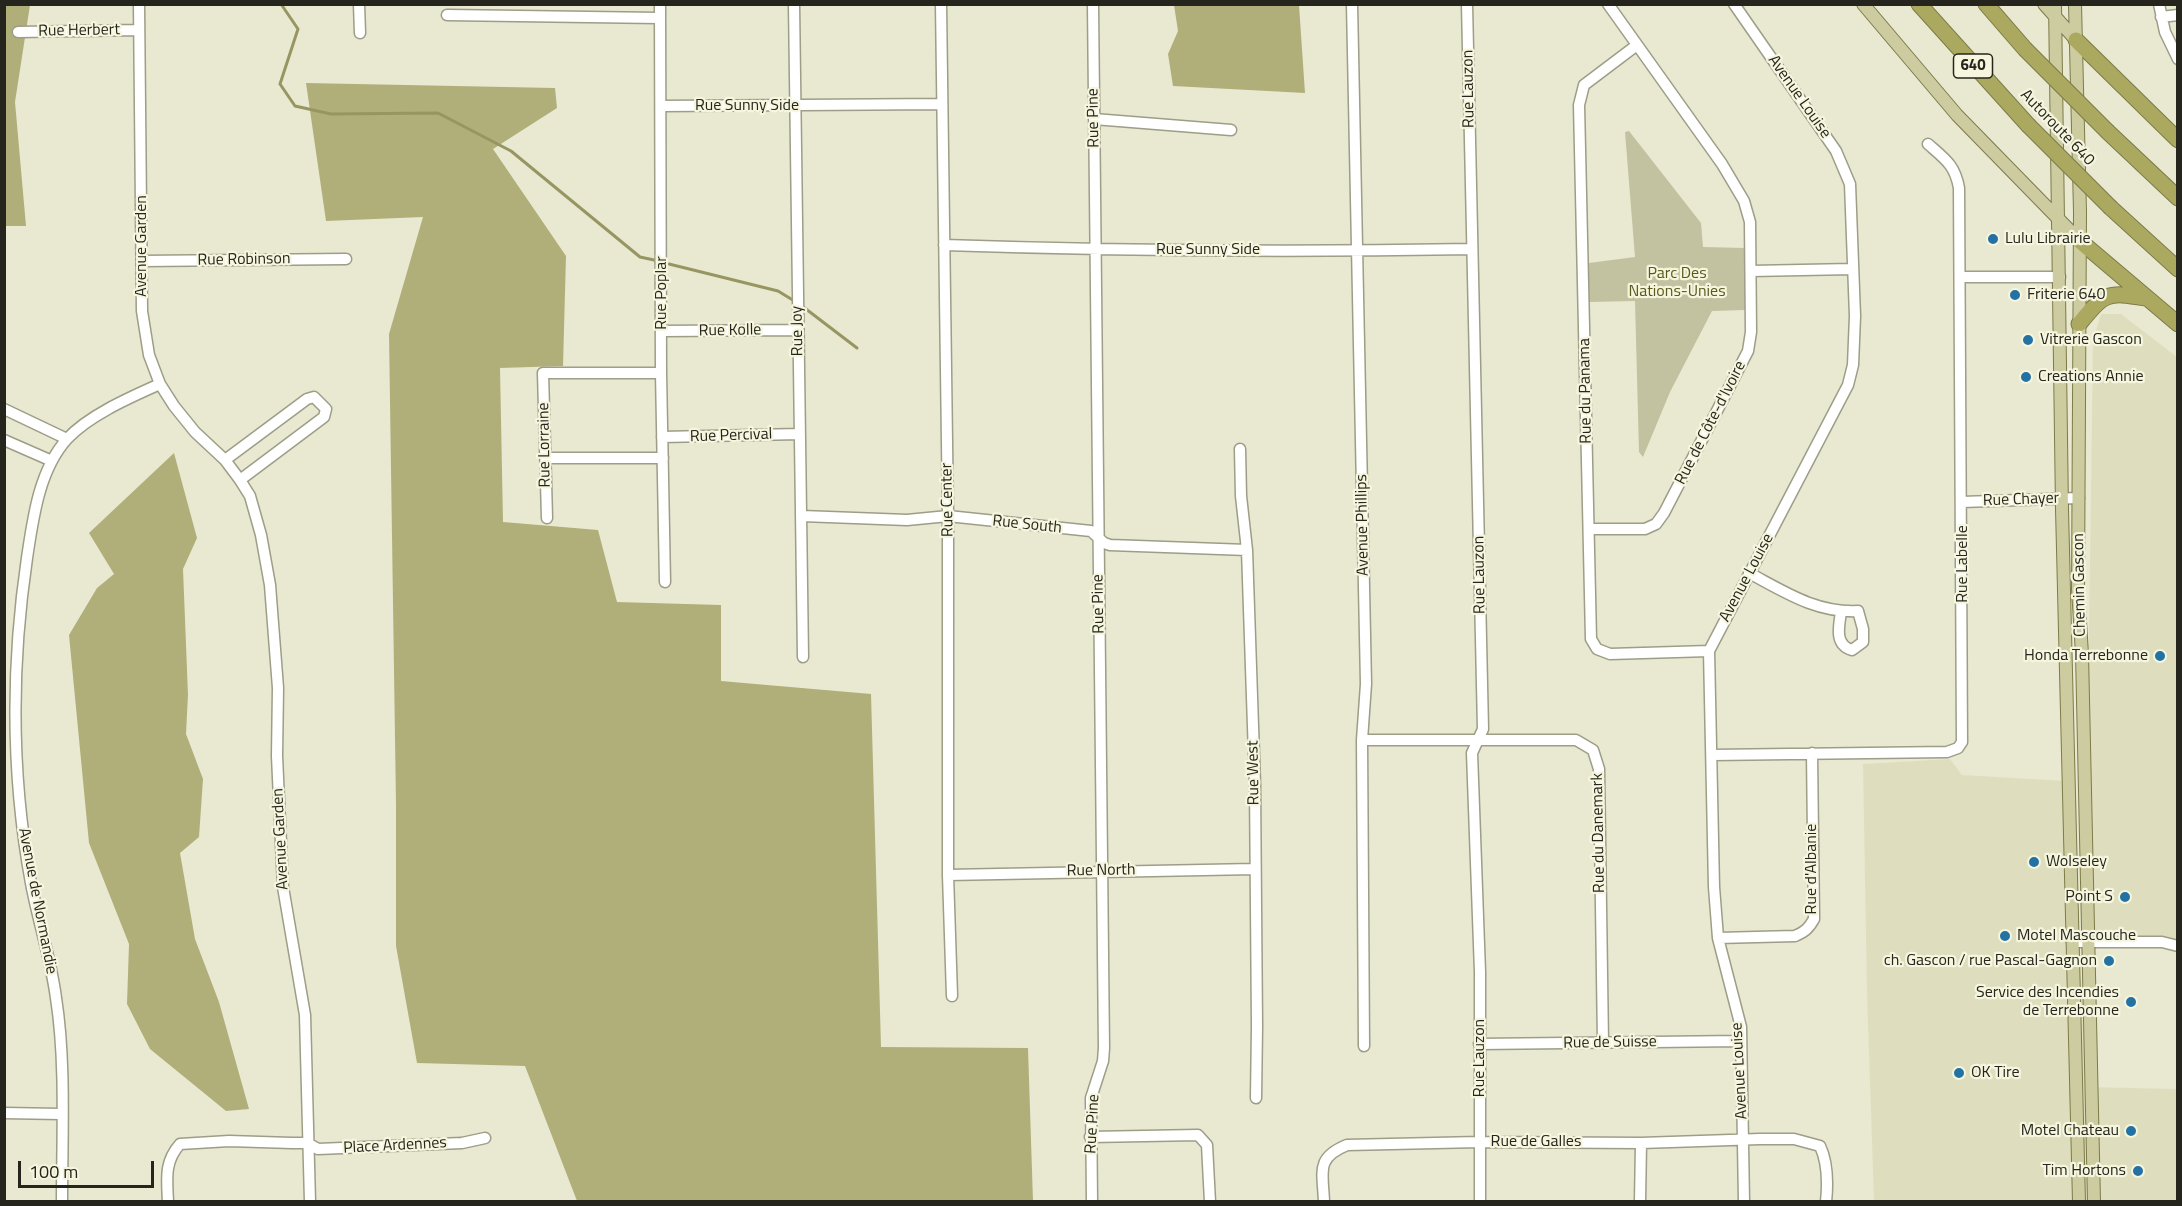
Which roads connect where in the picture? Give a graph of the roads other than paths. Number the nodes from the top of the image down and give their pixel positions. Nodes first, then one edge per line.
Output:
1 (139, 4) edge
2 (359, 4) edge
3 (660, 4) edge
4 (794, 4) edge
5 (941, 4) edge
6 (1093, 4) edge
7 (1352, 4) edge
8 (1467, 4) edge
9 (1608, 4) edge
10 (1734, 4) edge
11 (1863, 4) edge
12 (1919, 4) edge
13 (1986, 4) edge
14 (2044, 4) edge
15 (2055, 4) edge
16 (2075, 4) edge
17 (2158, 4) edge
18 (447, 15) dead end
19 (2178, 15) edge
20 (2161, 17) junction
21 (659, 18) junction
22 (2056, 18) junction
23 (139, 30) junction
24 (18, 32) dead end
25 (360, 33) dead end
26 (2076, 40) junction
27 (1637, 45) junction
28 (2178, 59) edge
29 (942, 104) junction
30 (795, 105) junction
31 (661, 106) junction
32 (1094, 119) junction
33 (1232, 130) dead end
34 (2178, 140) edge
35 (1928, 144) dead end
36 (2178, 198) edge
37 (2060, 222) junction
38 (2080, 242) junction
39 (944, 245) junction
40 (1096, 249) junction
41 (1472, 249) junction
42 (1357, 251) junction
43 (346, 259) dead end
44 (142, 261) junction
45 (2178, 268) edge
46 (1852, 269) junction
47 (1751, 271) junction
48 (1960, 277) junction
49 (2060, 277) junction
50 (2145, 297) junction
51 (2079, 324) junction
52 (2178, 324) edge
53 (798, 330) junction
54 (662, 331) junction
55 (661, 373) junction
56 (160, 384) junction
57 (4, 409) edge
58 (799, 434) junction
59 (662, 437) junction
60 (67, 439) junction
61 (4, 440) edge
62 (1240, 449) dead end
63 (546, 458) junction
64 (663, 458) junction
65 (52, 460) junction
66 (225, 460) junction
67 (240, 480) junction
68 (2062, 498) junction
69 (2079, 498) junction
70 (1962, 502) junction
71 (802, 516) junction
72 (948, 516) junction
73 (547, 518) dead end
74 (1590, 529) junction
75 (1098, 538) junction
76 (1248, 550) junction
77 (1749, 573) junction
78 (665, 582) dead end
79 (1841, 612) dead end
80 (1709, 651) junction
81 (803, 657) dead end
82 (1362, 740) junction
83 (1478, 741) junction
84 (1812, 753) junction
85 (1712, 755) junction
86 (1254, 868) junction
87 (1103, 870) junction
88 (948, 875) junction
89 (1718, 938) junction
90 (2072, 942) junction
91 (2089, 942) junction
92 (2178, 946) edge
93 (952, 996) dead end
94 (1741, 1041) junction
95 (1603, 1043) junction
96 (1479, 1044) junction
97 (1364, 1046) dead end
98 (1256, 1098) dead end
99 (4, 1113) edge
100 (61, 1114) junction
101 (1090, 1137) junction
102 (485, 1138) dead end
103 (1743, 1139) junction
104 (1479, 1142) junction
105 (307, 1143) junction
106 (1641, 1143) junction
107 (62, 1202) edge
108 (168, 1202) edge
109 (310, 1202) edge
110 (1092, 1202) edge
111 (1210, 1202) edge
112 (1324, 1202) edge
113 (1480, 1202) edge
114 (1640, 1202) edge
115 (1744, 1202) edge
116 (1826, 1202) edge
117 (2079, 1202) edge
118 (2094, 1202) edge

1 - 23 street, Avenue Garden
2 - 25 street
3 - 21 street, Rue Poplar
4 - 30 street, Rue Joy
5 - 29 street, Rue Center
6 - 32 street, Rue Pine
7 - 42 street, Avenue Phillips
8 - 41 street, Rue Lauzon
9 - 27 street, Rue de Côte-d'Ivoire
10 - 46 street, Avenue Louise
11 - 37 main road
12 - 45 highway, Autoroute 640 / 640, bridge
13 - 36 highway, Autoroute 640, bridge
14 - 22 main road
15 - 22 main road, Chemin Gascon
16 - 26 main road, Chemin Gascon
17 - 20 street
18 - 21 street
19 - 20 street
20 - 28 street
21 - 31 street, Rue Poplar
22 - 26 main road
22 - 37 main road, Chemin Gascon
23 - 24 street, Rue Herbert
23 - 44 street, Avenue Garden
26 - 34 highway
26 - 38 main road, Chemin Gascon
27 - 47 street, Rue de Côte-d'Ivoire
27 - 74 street, Rue du Panama
29 - 30 street, Rue Sunny Side
29 - 39 street, Rue Center
30 - 31 street, Rue Sunny Side
30 - 53 street, Rue Joy
31 - 54 street, Rue Poplar
32 - 33 street
32 - 40 street, Rue Pine
35 - 48 street, Rue Labelle
37 - 38 main road
37 - 49 main road, Chemin Gascon
38 - 50 highway
38 - 51 main road, Chemin Gascon
39 - 40 street, Rue Sunny Side
39 - 72 street, Rue Center
40 - 42 street, Rue Sunny Side
40 - 75 street, Rue Pine
41 - 42 street, Rue Sunny Side
41 - 83 street, Rue Lauzon
42 - 82 street, Avenue Phillips
43 - 44 street, Rue Robinson
44 - 56 street, Avenue Garden
46 - 47 street
46 - 77 street, Avenue Louise
47 - 74 street, Rue de Côte-d'Ivoire
48 - 49 street
48 - 70 street, Rue Labelle
49 - 68 main road, Chemin Gascon
50 - 51 highway
50 - 52 highway
51 - 69 main road, Chemin Gascon
53 - 54 street, Rue Kolle
53 - 58 street, Rue Joy
54 - 55 street, Rue Poplar
55 - 59 street, Rue Poplar
55 - 63 street, Rue Lorraine
56 - 60 street, Avenue de Normandie
56 - 66 street, Avenue Garden
57 - 60 street
58 - 59 street, Rue Percival
58 - 71 street, Rue Joy
59 - 64 street, Rue Poplar
60 - 65 street, Avenue de Normandie
61 - 65 street
62 - 76 street, Rue West
63 - 64 street
63 - 73 street, Rue Lorraine
64 - 78 street, Rue Poplar
65 - 100 street, Avenue de Normandie
66 - 67 street, Avenue Garden
66 - 67 street
67 - 105 street, Avenue Garden
68 - 69 street, Rue Chayer
68 - 70 street, Rue Chayer
68 - 90 main road, Chemin Gascon
69 - 91 main road, Chemin Gascon
70 - 84 street, Rue Labelle
71 - 72 street, Rue South
71 - 81 street, Rue Joy
72 - 75 street, Rue South
72 - 88 street, Rue Center
74 - 80 street, Rue du Panama
75 - 76 street, Rue South
75 - 87 street, Rue Pine
76 - 86 street, Rue West
77 - 79 street
77 - 80 street, Avenue Louise
80 - 85 street, Avenue Louise
82 - 83 street, Rue du Danemark
82 - 97 street, Avenue Phillips
83 - 95 street, Rue du Danemark
83 - 96 street, Rue Lauzon
84 - 85 street, Rue Labelle
84 - 89 street, Rue d'Albanie
85 - 89 street, Avenue Louise
86 - 87 street, Rue North
86 - 98 street, Rue West
87 - 88 street, Rue North
87 - 101 street, Rue Pine
88 - 93 street, Rue Center
89 - 94 street, Avenue Louise
90 - 91 street
90 - 117 main road, Chemin Gascon
91 - 92 street
91 - 118 main road, Chemin Gascon
94 - 95 street, Rue de Suisse
94 - 103 street, Avenue Louise
95 - 96 street, Rue de Suisse
96 - 104 street, Rue Lauzon
99 - 100 street
100 - 107 street, Avenue de Normandie
101 - 110 street, Rue Pine
101 - 111 street
102 - 105 street, Place Ardennes
103 - 106 street, Rue de Galles
103 - 115 street, Avenue Louise
103 - 116 street, Rue de Galles
104 - 106 street, Rue de Galles
104 - 112 street, Rue de Galles
104 - 113 street, Rue Lauzon
105 - 108 street, Place Ardennes
105 - 109 street, Avenue Garden
106 - 114 street

